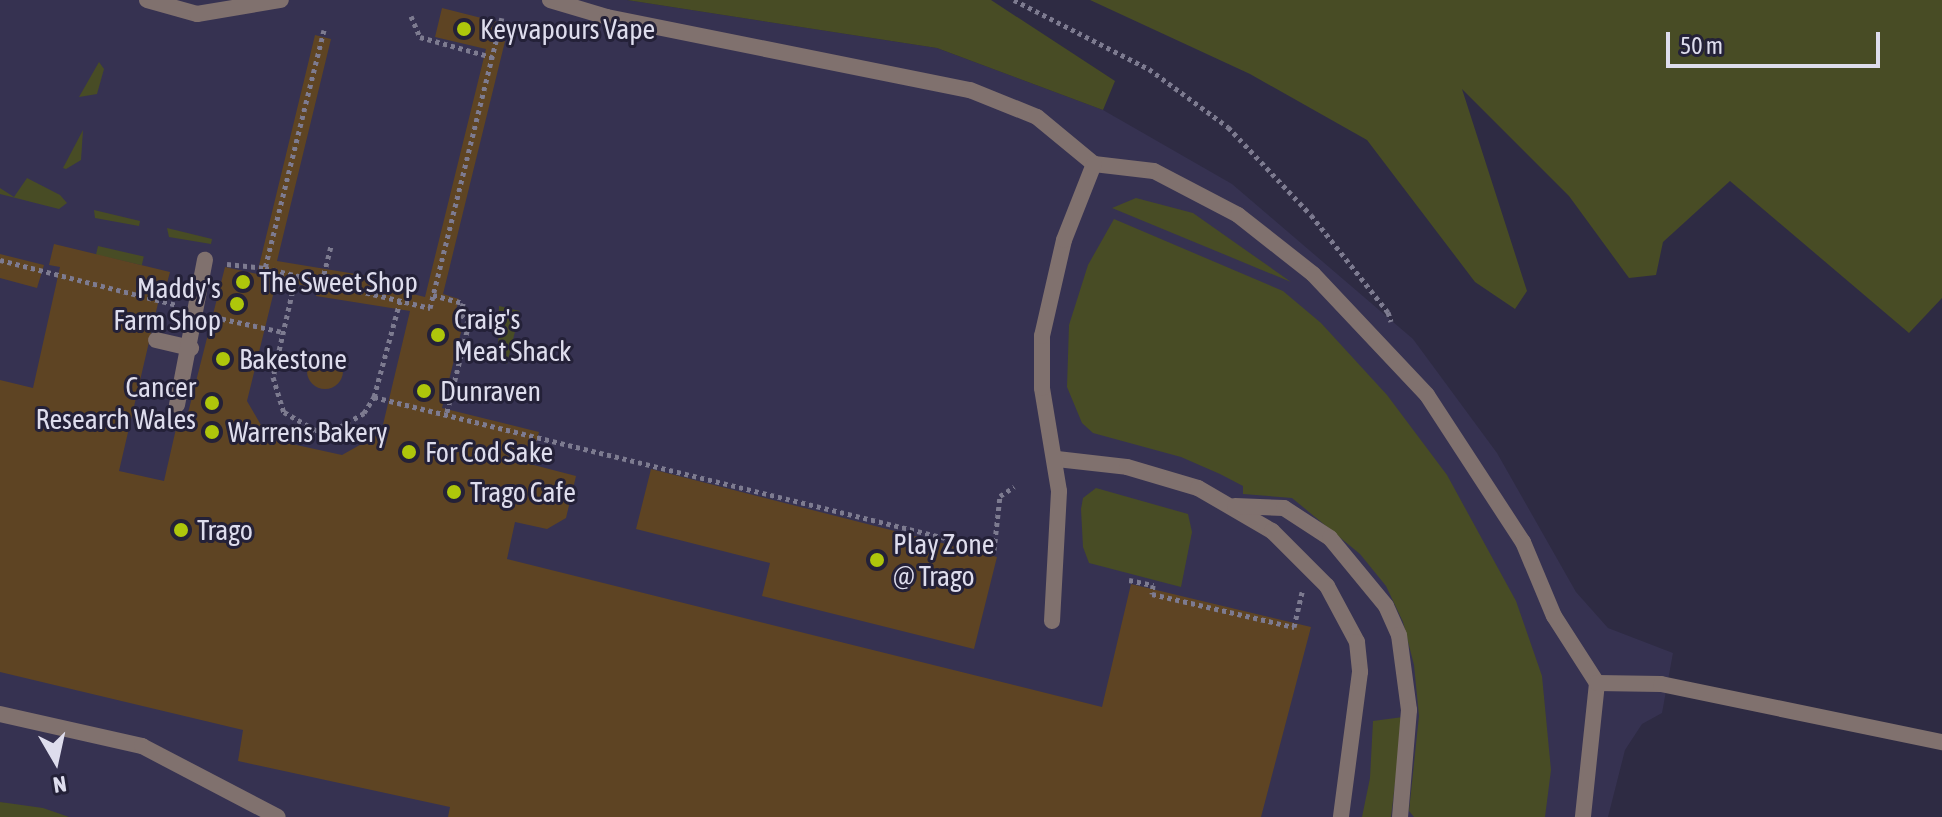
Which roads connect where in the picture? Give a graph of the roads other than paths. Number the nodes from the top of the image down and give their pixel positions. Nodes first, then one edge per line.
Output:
1 (147, 0) edge
2 (281, 0) edge
3 (550, 0) edge
4 (1094, 164) junction
5 (205, 260) dead end
6 (156, 340) dead end
7 (191, 348) junction
8 (177, 405) dead end
9 (1057, 459) junction
10 (1235, 506) junction
11 (1052, 621) dead end
12 (1597, 683) junction
13 (0, 714) edge
14 (1942, 742) edge
15 (278, 817) edge
16 (1341, 817) edge
17 (1400, 817) edge
18 (1583, 817) edge

1 - 2 lane
3 - 4 lane
4 - 9 lane
4 - 12 lane
5 - 7 lane
6 - 7 lane
7 - 8 lane
9 - 10 lane
9 - 11 lane
10 - 16 lane
10 - 17 lane
12 - 14 lane
12 - 18 lane
13 - 15 lane

